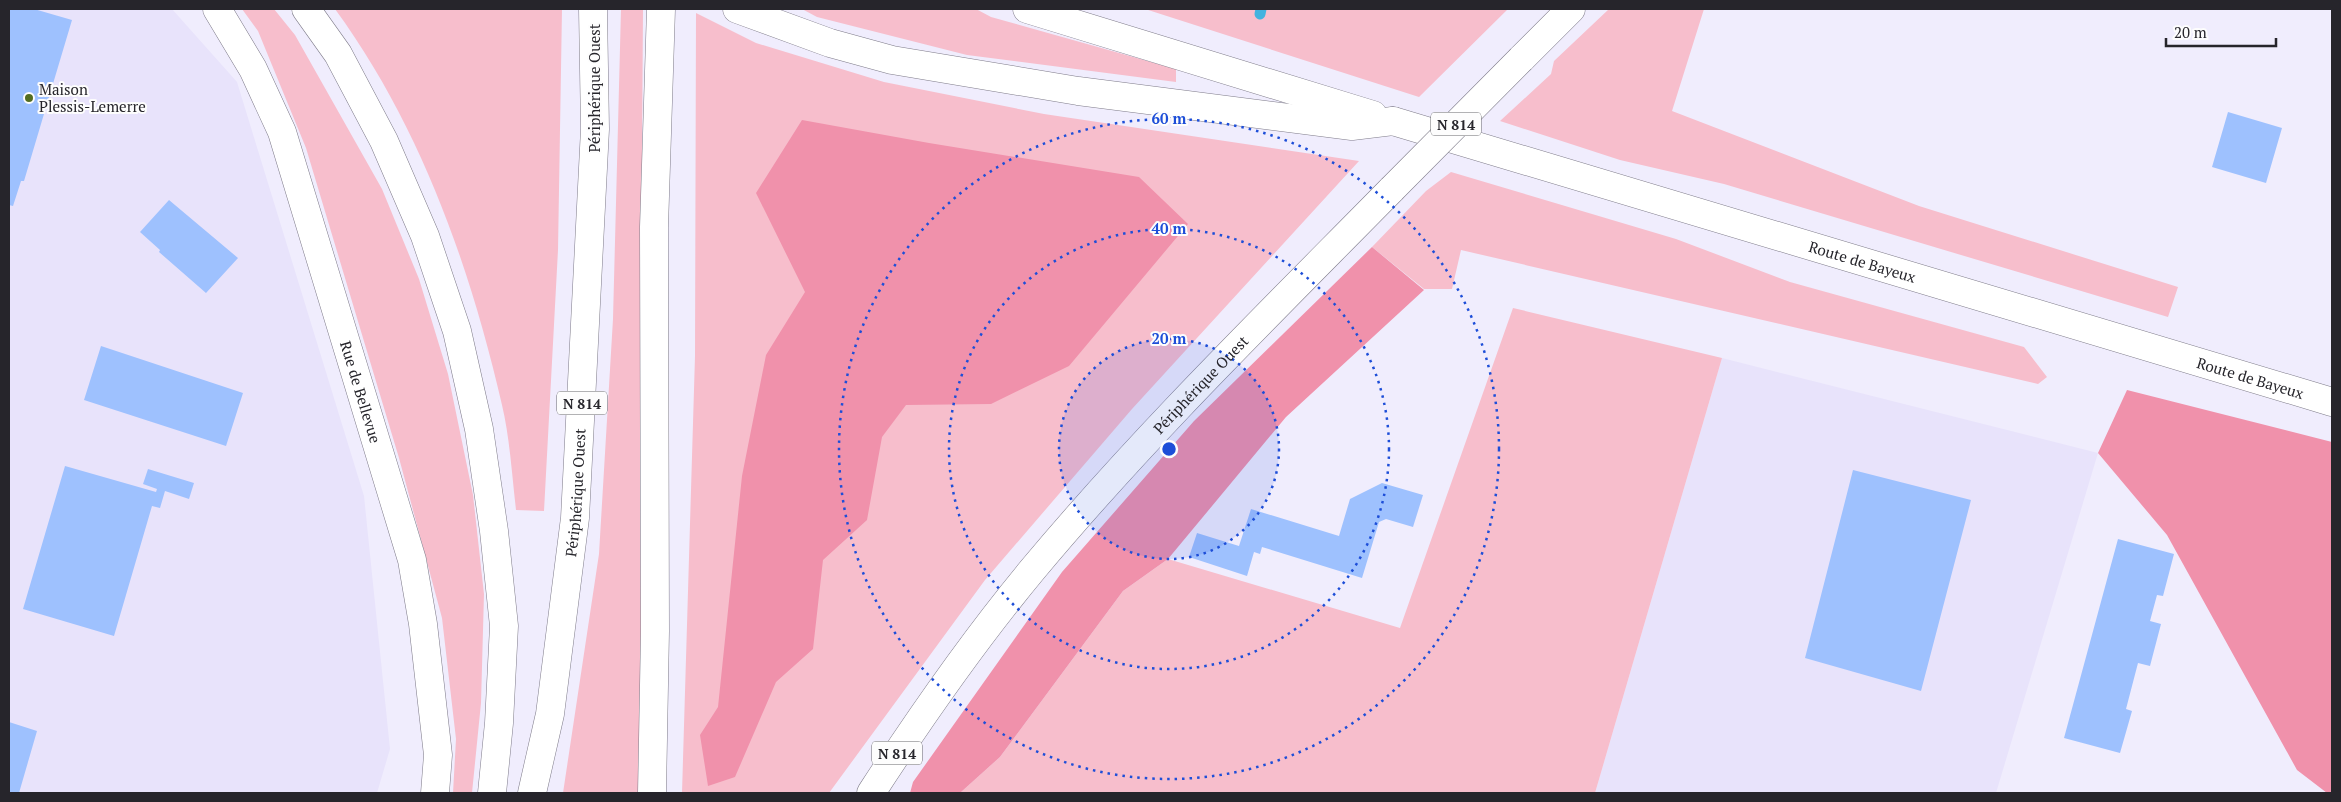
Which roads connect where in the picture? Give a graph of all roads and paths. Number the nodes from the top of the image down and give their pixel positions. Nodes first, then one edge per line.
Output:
1 (217, 9) edge
2 (306, 9) edge
3 (594, 9) edge
4 (661, 9) edge
5 (1027, 9) edge
6 (1571, 9) edge
7 (743, 12) edge
8 (1393, 122) junction
9 (2332, 402) edge
10 (435, 793) edge
11 (492, 793) edge
12 (532, 793) edge
13 (652, 793) edge
14 (871, 793) edge

1 - 10 main road, Rue de Bellevue
2 - 11 main road
3 - 12 main road, Périphérique Ouest / N 814
4 - 13 main road
5 - 8 main road, Route de Bayeux
6 - 14 main road, Périphérique Ouest / N 814, bridge
7 - 8 main road
8 - 9 main road, Route de Bayeux

